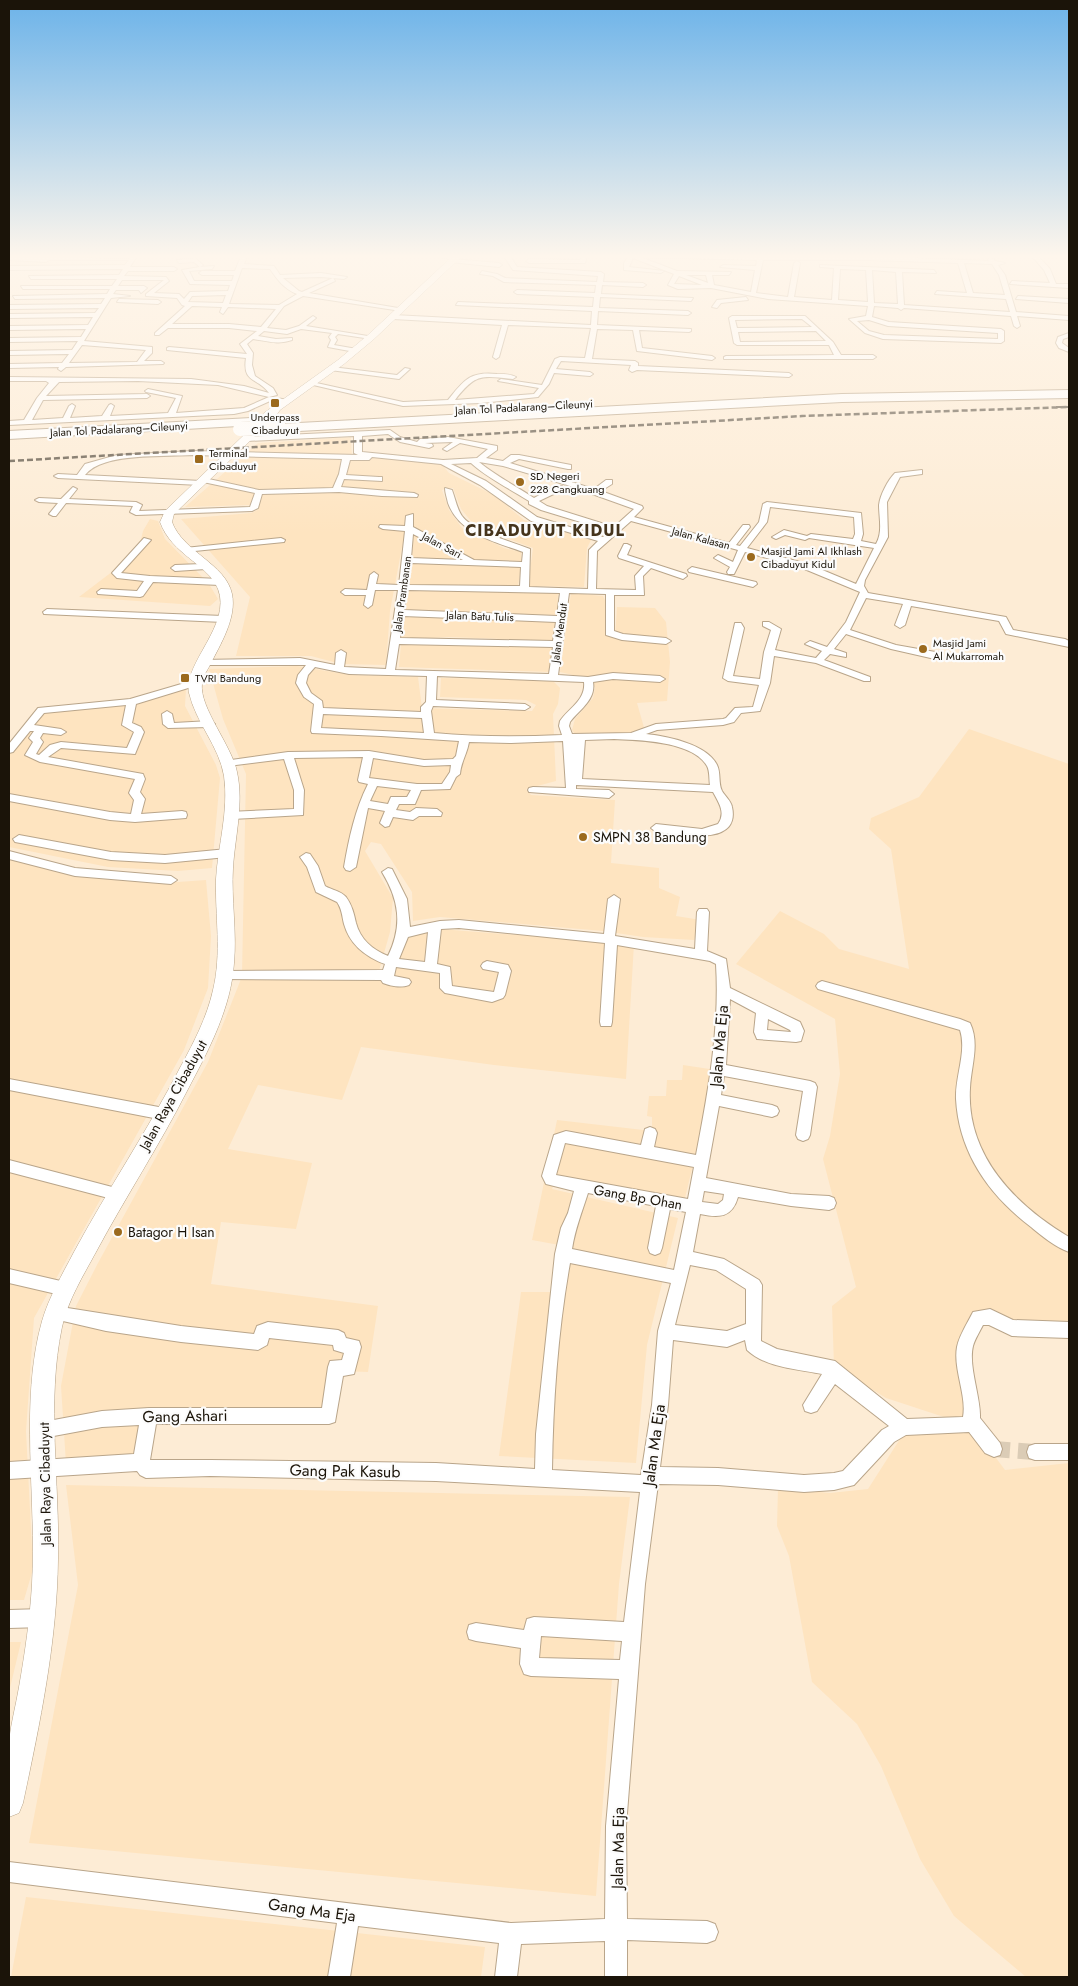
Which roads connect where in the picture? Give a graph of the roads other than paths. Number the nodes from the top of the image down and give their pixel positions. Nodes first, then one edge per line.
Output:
1 (76, 349) edge
2 (113, 349) edge
3 (150, 349) edge
4 (169, 349) dead end
5 (247, 349) edge
6 (347, 349) edge
7 (498, 349) edge
8 (591, 349) edge
9 (639, 349) edge
10 (835, 349) edge
11 (355, 350) joint
12 (74, 352) junction
13 (110, 352) dead end
14 (9, 353) edge
15 (249, 356) junction
16 (496, 357) dead end
17 (838, 357) junction
18 (873, 357) dead end
19 (104, 358) dead end
20 (712, 358) dead end
21 (726, 358) dead end
22 (588, 360) junction
23 (139, 363) junction
24 (161, 363) dead end
25 (63, 365) junction
26 (99, 365) junction
27 (9, 366) edge
28 (332, 368) junction
29 (407, 369) dead end
30 (552, 372) junction
31 (590, 374) dead end
32 (789, 375) dead end
33 (513, 376) dead end
34 (53, 380) junction
35 (154, 380) junction
36 (10, 382) edge
37 (312, 384) junction
38 (1069, 386) edge
39 (544, 387) junction
40 (1069, 394) edge
41 (272, 395) junction
42 (40, 398) junction
43 (289, 399) junction
44 (485, 401) junction
45 (450, 402) junction
46 (143, 403) junction
47 (72, 406) dead end
48 (111, 406) dead end
49 (170, 415) junction
50 (106, 418) junction
51 (279, 419) junction
52 (66, 420) junction
53 (9, 422) edge
54 (27, 422) junction
55 (247, 432) junction
56 (358, 434) junction
57 (9, 435) edge
58 (459, 441) junction
59 (9, 442) edge
60 (417, 443) junction
61 (429, 446) dead end
62 (447, 449) dead end
63 (230, 455) junction
64 (381, 456) junction
65 (402, 458) junction
66 (346, 459) junction
67 (477, 461) junction
68 (443, 462) junction
69 (504, 464) junction
70 (568, 467) dead end
71 (919, 472) dead end
72 (58, 476) dead end
73 (79, 477) junction
74 (342, 477) junction
75 (379, 479) dead end
76 (202, 481) junction
77 (609, 482) dead end
78 (559, 488) dead end
79 (73, 489) dead end
80 (337, 489) junction
81 (448, 490) dead end
82 (259, 492) junction
83 (595, 492) junction
84 (414, 495) dead end
85 (39, 500) dead end
86 (64, 500) junction
87 (532, 502) junction
88 (169, 513) junction
89 (54, 514) dead end
90 (410, 516) dead end
91 (629, 518) junction
92 (383, 527) dead end
93 (746, 527) dead end
94 (410, 529) junction
95 (616, 530) junction
96 (776, 537) dead end
97 (147, 540) dead end
98 (281, 540) dead end
99 (617, 542) junction
100 (856, 542) junction
101 (731, 546) junction
102 (743, 548) junction
103 (880, 548) junction
104 (186, 550) junction
105 (718, 558) dead end
106 (407, 560) junction
107 (474, 562) junction
108 (526, 565) junction
109 (204, 566) junction
110 (648, 566) junction
111 (735, 566) junction
112 (175, 568) dead end
113 (692, 570) dead end
114 (374, 575) dead end
115 (683, 576) dead end
116 (726, 578) junction
117 (150, 579) junction
118 (220, 582) junction
119 (753, 584) dead end
120 (402, 587) junction
121 (524, 589) junction
122 (370, 590) junction
123 (565, 590) junction
124 (860, 590) junction
125 (592, 591) junction
126 (101, 592) dead end
127 (345, 592) dead end
128 (610, 593) junction
129 (908, 602) junction
130 (368, 605) dead end
131 (47, 612) dead end
132 (400, 613) junction
133 (223, 619) junction
134 (560, 619) junction
135 (766, 624) dead end
136 (738, 625) dead end
137 (900, 625) dead end
138 (846, 631) junction
139 (395, 641) junction
140 (666, 641) dead end
141 (556, 644) junction
142 (810, 644) dead end
143 (1069, 644) edge
144 (830, 650) junction
145 (769, 652) junction
146 (341, 653) dead end
147 (843, 655) dead end
148 (938, 655) dead end
149 (818, 661) junction
150 (205, 662) junction
151 (313, 663) junction
152 (339, 669) junction
153 (390, 671) junction
154 (432, 673) junction
155 (552, 677) junction
156 (660, 679) dead end
157 (867, 679) dead end
158 (588, 680) junction
159 (195, 683) junction
160 (765, 683) junction
161 (131, 702) junction
162 (431, 704) junction
163 (525, 707) dead end
164 (318, 711) junction
165 (167, 714) dead end
166 (425, 715) junction
167 (210, 724) junction
168 (27, 728) junction
169 (41, 729) junction
170 (61, 732) dead end
171 (429, 736) junction
172 (628, 736) junction
173 (465, 738) junction
174 (568, 738) junction
175 (580, 738) junction
176 (314, 743) junction
177 (9, 750) edge
178 (369, 754) junction
179 (288, 755) junction
180 (40, 760) junction
181 (456, 762) junction
182 (228, 763) junction
183 (374, 782) junction
184 (417, 787) junction
185 (716, 789) junction
186 (532, 790) dead end
187 (571, 791) junction
188 (609, 794) dead end
189 (9, 798) edge
190 (364, 804) junction
191 (437, 813) dead end
192 (182, 815) dead end
193 (232, 815) junction
194 (389, 815) junction
195 (135, 818) junction
196 (656, 828) dead end
197 (19, 839) dead end
198 (227, 852) junction
199 (9, 855) edge
200 (306, 858) dead end
201 (350, 867) dead end
202 (388, 872) dead end
203 (171, 880) dead end
204 (614, 899) dead end
205 (703, 912) dead end
206 (435, 926) junction
207 (404, 934) junction
208 (610, 939) junction
209 (701, 954) junction
210 (392, 962) junction
211 (486, 966) dead end
212 (431, 967) junction
213 (225, 976) junction
214 (387, 976) junction
215 (404, 982) dead end
216 (822, 986) dead end
217 (724, 991) junction
218 (763, 1010) dead end
219 (606, 1022) dead end
220 (719, 1069) junction
221 (9, 1084) edge
222 (713, 1099) junction
223 (772, 1111) dead end
224 (164, 1114) junction
225 (650, 1133) dead end
226 (803, 1135) dead end
227 (646, 1152) junction
228 (702, 1162) junction
229 (9, 1166) edge
230 (697, 1184) junction
231 (582, 1187) junction
232 (732, 1190) junction
233 (116, 1194) junction
234 (664, 1202) junction
235 (830, 1203) dead end
236 (694, 1207) junction
237 (1069, 1245) edge
238 (655, 1248) dead end
239 (562, 1254) junction
240 (685, 1257) junction
241 (9, 1276) edge
242 (679, 1278) junction
243 (65, 1289) junction
244 (55, 1313) junction
245 (753, 1328) junction
246 (1069, 1330) edge
247 (666, 1331) junction
248 (831, 1370) junction
249 (811, 1405) dead end
250 (149, 1416) junction
251 (968, 1423) junction
252 (904, 1427) junction
253 (43, 1430) junction
254 (994, 1450) dead end
255 (1035, 1452) tunnel mouth
256 (1069, 1452) edge
257 (141, 1462) junction
258 (44, 1467) junction
259 (9, 1471) edge
260 (543, 1478) junction
261 (649, 1480) junction
262 (44, 1618) junction
263 (9, 1619) edge
264 (476, 1632) dead end
265 (632, 1632) junction
266 (531, 1640) junction
267 (629, 1670) junction
268 (9, 1803) edge
269 (9, 1872) edge
270 (349, 1915) junction
271 (617, 1931) junction
272 (706, 1932) dead end
273 (511, 1934) junction
274 (339, 1977) edge
275 (506, 1977) edge
276 (616, 1977) edge

1 - 12 street
2 - 13 street
3 - 23 street
4 - 15 street
5 - 15 street
6 - 11 street
7 - 16 street
8 - 22 street
9 - 20 street
10 - 17 street
11 - 28 main road
12 - 14 street
12 - 25 street
15 - 41 street
17 - 18 street
17 - 21 street
19 - 26 street
22 - 30 street
22 - 32 street
23 - 24 street
23 - 26 street
25 - 26 street
25 - 27 street
25 - 34 street
28 - 29 street
28 - 37 main road
30 - 31 street
30 - 39 street
33 - 45 street
34 - 35 street
34 - 36 street
34 - 42 street
35 - 41 street
35 - 46 street
37 - 43 main road
37 - 45 street
38 - 51 highway, Jalan Tol Padalarang–Cileunyi
39 - 44 street
39 - 44 street
40 - 51 highway, Jalan Tol Padalarang–Cileunyi
41 - 43 street
42 - 46 street
42 - 54 street
43 - 49 street
43 - 51 main road
44 - 45 street
46 - 49 street
46 - 49 street
46 - 50 street
47 - 52 street
48 - 50 street
50 - 52 street
51 - 55 highway, Jalan Tol Padalarang–Cileunyi, bridge
51 - 55 main road
52 - 54 street
53 - 54 street
55 - 56 street
55 - 57 highway, Jalan Tol Padalarang–Cileunyi
55 - 59 highway, Jalan Tol Padalarang–Cileunyi
55 - 63 main road
56 - 60 street
56 - 64 street
58 - 60 street
58 - 62 street
58 - 67 street
60 - 61 street
60 - 65 street
63 - 66 street
63 - 73 street
63 - 76 main road
64 - 65 street
64 - 66 street
65 - 68 street
66 - 74 street
67 - 68 street
67 - 69 street
67 - 87 street
68 - 99 street
69 - 70 street
69 - 83 street
71 - 103 street
72 - 73 street
73 - 76 street
74 - 75 street
74 - 80 street
76 - 82 street
76 - 88 main road
77 - 83 street
78 - 87 street
79 - 86 street
80 - 82 street
80 - 84 street
81 - 108 street
82 - 88 street
83 - 91 street
85 - 86 street
86 - 88 street
86 - 89 street
87 - 95 street
88 - 104 main road
90 - 94 street, Jalan Prambanan
91 - 95 street
91 - 101 street, Jalan Kalasan
92 - 94 street
93 - 101 street
94 - 106 street, Jalan Prambanan
94 - 107 street, Jalan Sari
95 - 99 street
96 - 100 street
97 - 117 street
98 - 104 street
99 - 110 street
99 - 125 street
100 - 102 street
100 - 103 street
101 - 102 street, Jalan Kalasan
102 - 111 street
102 - 124 street, Jalan Kalasan
103 - 124 street
104 - 109 main road
105 - 111 street
106 - 107 street
106 - 120 street, Jalan Prambanan
107 - 108 street
108 - 121 street
109 - 112 street
109 - 118 main road
110 - 115 street
110 - 128 street
111 - 116 street
113 - 116 street
114 - 122 street
116 - 119 street
117 - 118 street
117 - 126 street
118 - 133 main road
120 - 121 street
120 - 122 street
120 - 132 street, Jalan Prambanan
121 - 123 street
122 - 127 street
122 - 130 street
123 - 125 street
123 - 134 street, Jalan Mendut
124 - 129 street, Jalan Kalasan
124 - 138 street
125 - 128 street
128 - 140 street
129 - 137 street
129 - 143 street, Jalan Kalasan
131 - 133 street
132 - 134 street, Jalan Batu Tulis
132 - 139 street, Jalan Prambanan
133 - 150 main road
134 - 141 street, Jalan Mendut
135 - 145 street
136 - 160 street
138 - 144 street
138 - 148 street
139 - 141 street
139 - 153 street, Jalan Prambanan
141 - 155 street, Jalan Mendut
142 - 144 street
144 - 147 street
144 - 149 street
145 - 149 street
145 - 160 street
146 - 152 street
149 - 157 street
150 - 151 street
150 - 159 main road
151 - 152 street
151 - 164 street
152 - 153 street
153 - 154 street
154 - 155 street
154 - 162 street
155 - 158 street
156 - 158 street
158 - 174 street
159 - 161 street
159 - 167 main road, Jalan Raya Cibaduyut
160 - 172 street
161 - 168 street
161 - 180 street
162 - 163 street
162 - 166 street
164 - 166 street
164 - 176 street
165 - 167 street
166 - 171 street
167 - 182 main road, Jalan Raya Cibaduyut
168 - 169 street
168 - 177 street
169 - 170 street
169 - 180 street
171 - 173 street
171 - 176 street
172 - 175 street
172 - 185 street
173 - 174 street
173 - 181 street
174 - 175 street
174 - 187 street
175 - 185 street
176 - 178 street
176 - 179 street
178 - 181 street
178 - 183 street
179 - 182 street
179 - 193 street
180 - 195 street
181 - 184 street
182 - 193 main road, Jalan Raya Cibaduyut
183 - 184 street
183 - 190 street
184 - 194 street
185 - 196 street
186 - 187 street
187 - 188 street
189 - 195 street
190 - 194 street
190 - 201 street
191 - 194 street
192 - 195 street
193 - 198 main road, Jalan Raya Cibaduyut
197 - 198 street
198 - 213 main road, Jalan Raya Cibaduyut
199 - 203 street
200 - 210 street
202 - 207 street
204 - 208 street
205 - 209 street
206 - 207 street
206 - 208 street
206 - 212 street
207 - 210 street
208 - 209 street
208 - 219 street
209 - 217 street, Jalan Ma Eja
210 - 212 street
210 - 214 street
211 - 212 street
213 - 214 street
213 - 224 main road, Jalan Raya Cibaduyut
214 - 215 street
216 - 237 street
217 - 218 street
217 - 220 street, Jalan Ma Eja
220 - 222 street, Jalan Ma Eja
220 - 226 street
221 - 224 street
222 - 223 street
222 - 228 street, Jalan Ma Eja
224 - 233 main road, Jalan Raya Cibaduyut
225 - 227 street
227 - 228 street
227 - 231 street, Gang Bp Ohan
228 - 230 street, Jalan Ma Eja
229 - 233 street
230 - 232 street
230 - 236 street, Jalan Ma Eja
231 - 234 street, Gang Bp Ohan
231 - 239 street
232 - 235 street
232 - 236 street, Gang Bp Ohan
233 - 243 main road, Jalan Raya Cibaduyut
234 - 236 street, Gang Bp Ohan
234 - 238 street
236 - 240 street, Jalan Ma Eja
239 - 242 street
239 - 260 street
240 - 242 street, Jalan Ma Eja
240 - 245 street
241 - 243 street
242 - 247 street, Jalan Ma Eja
243 - 244 main road, Jalan Raya Cibaduyut
244 - 250 street, Gang Ashari
244 - 253 main road, Jalan Raya Cibaduyut
245 - 247 street
245 - 248 street
246 - 251 street
247 - 261 street, Jalan Ma Eja
248 - 249 street
248 - 252 street
250 - 253 street, Gang Ashari
250 - 257 street
251 - 252 street
251 - 254 street
252 - 261 street, Gang Pak Kasub
253 - 258 main road, Jalan Raya Cibaduyut
255 - 256 street
257 - 258 street, Gang Pak Kasub
257 - 260 street, Gang Pak Kasub
258 - 259 street, Gang Pak Kasub
258 - 262 main road, Jalan Raya Cibaduyut
260 - 261 street, Gang Pak Kasub
261 - 265 street, Jalan Ma Eja
262 - 263 street
262 - 268 main road, Jalan Raya Cibaduyut
264 - 266 street
265 - 266 street
265 - 267 street, Jalan Ma Eja
266 - 267 street
267 - 271 street, Jalan Ma Eja
269 - 270 street, Gang Ma Eja
270 - 273 street, Gang Ma Eja
270 - 274 street
271 - 272 street, Gang Ma Eja
271 - 273 street, Gang Ma Eja
271 - 276 street, Jalan Ma Eja
273 - 275 street

